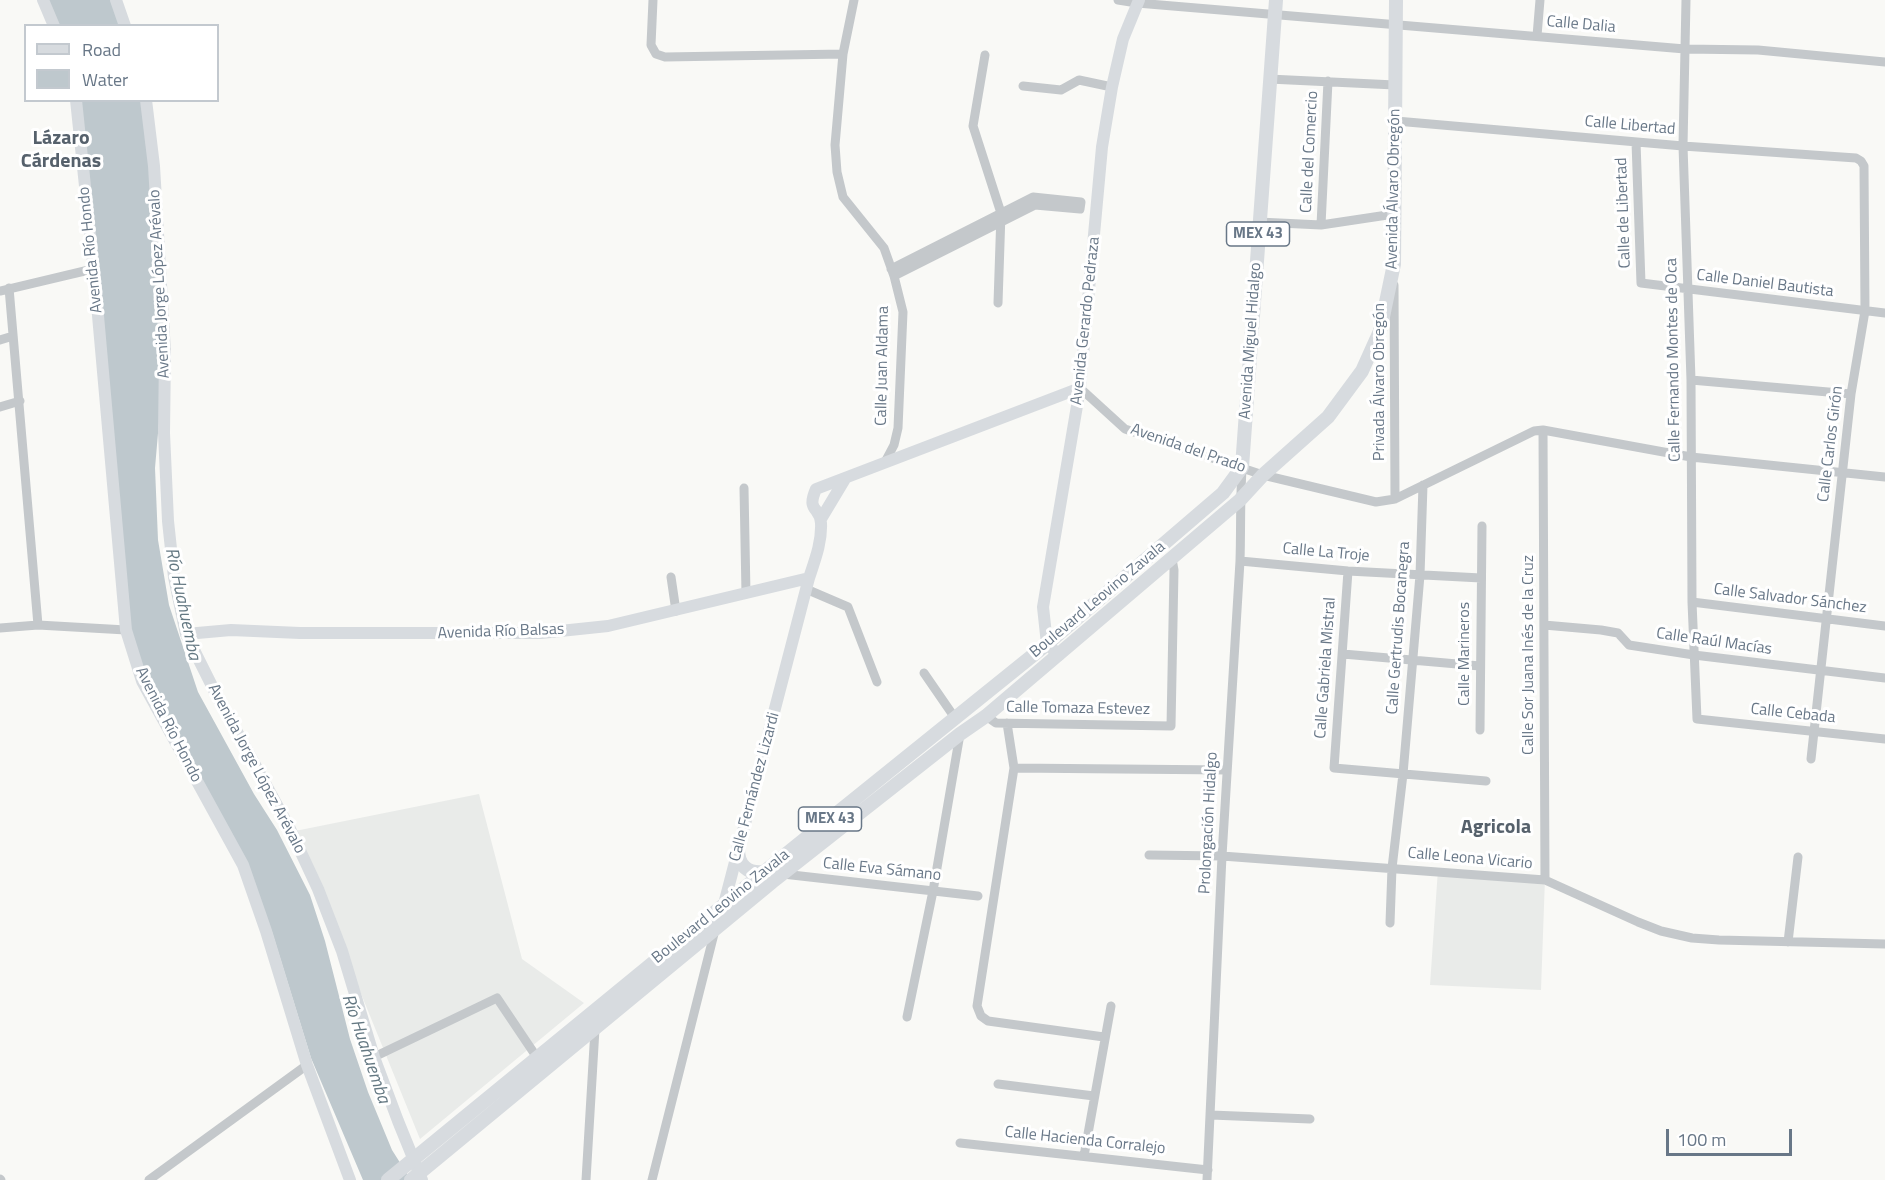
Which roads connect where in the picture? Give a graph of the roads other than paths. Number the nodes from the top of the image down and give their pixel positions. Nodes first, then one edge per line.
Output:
1 (43, 0) edge
2 (116, 0) edge
3 (653, 0) edge
4 (854, 0) edge
5 (1118, 0) edge
6 (1276, 0) edge
7 (1396, 0) edge
8 (1540, 0) edge
9 (1686, 0) edge
10 (1138, 2) edge
11 (1275, 16) junction
12 (53, 24) edge
13 (124, 24) edge
14 (1396, 25) junction
15 (1537, 36) junction
16 (1685, 49) junction
17 (843, 54) junction
18 (985, 55) dead end
19 (1885, 62) edge
20 (1269, 79) junction
21 (1328, 81) junction
22 (1395, 85) junction
23 (1023, 86) dead end
24 (1112, 87) junction
25 (76, 102) edge
26 (146, 102) edge
27 (1395, 121) junction
28 (1636, 142) junction
29 (1683, 146) junction
30 (1861, 161) joint
31 (1394, 214) junction
32 (1000, 218) junction
33 (1259, 222) junction
34 (1321, 225) junction
35 (1394, 264) junction
36 (93, 269) junction
37 (893, 272) junction
38 (1641, 283) joint
39 (4, 290) edge
40 (1687, 290) junction
41 (998, 303) dead end
42 (1865, 311) junction
43 (1885, 313) edge
44 (13, 336) junction
45 (0, 340) edge
46 (1690, 380) junction
47 (1080, 388) junction
48 (1851, 394) junction
49 (20, 401) junction
50 (0, 407) edge
51 (1543, 430) junction
52 (1691, 457) junction
53 (885, 462) junction
54 (1242, 467) junction
55 (1842, 474) junction
56 (1263, 476) junction
57 (1885, 477) edge
58 (845, 479) junction
59 (1423, 485) junction
60 (744, 488) dead end
61 (1395, 499) junction
62 (1240, 500) junction
63 (821, 519) junction
64 (1482, 526) dead end
65 (1148, 559) junction
66 (1172, 559) junction
67 (1240, 561) junction
68 (1158, 571) junction
69 (1348, 571) junction
70 (1420, 574) junction
71 (671, 577) dead end
72 (1481, 578) junction
73 (808, 583) junction
74 (746, 594) junction
75 (1692, 602) junction
76 (675, 611) junction
77 (1826, 618) junction
78 (38, 625) junction
79 (1544, 625) junction
80 (1885, 626) edge
81 (0, 628) edge
82 (126, 630) junction
83 (186, 634) junction
84 (1047, 644) junction
85 (1343, 654) junction
86 (1694, 655) junction
87 (1059, 656) junction
88 (1412, 660) junction
89 (1480, 666) junction
90 (1820, 671) junction
91 (924, 673) dead end
92 (1885, 678) edge
93 (877, 682) dead end
94 (986, 717) junction
95 (955, 718) junction
96 (1697, 719) joint
97 (1007, 723) junction
98 (1480, 730) dead end
99 (1814, 732) junction
100 (960, 734) junction
101 (1885, 739) edge
102 (1811, 759) dead end
103 (1014, 768) junction
104 (1227, 770) junction
105 (1404, 774) junction
106 (1486, 781) dead end
107 (738, 849) junction
108 (1149, 855) dead end
109 (1222, 856) junction
110 (1798, 857) dead end
111 (1392, 868) junction
112 (773, 876) junction
113 (1545, 880) junction
114 (933, 891) junction
115 (978, 896) dead end
116 (724, 905) junction
117 (1390, 923) dead end
118 (715, 930) junction
119 (1788, 942) junction
120 (1885, 944) edge
121 (1111, 1006) dead end
122 (907, 1017) dead end
123 (595, 1029) junction
124 (1104, 1037) junction
125 (374, 1057) junction
126 (541, 1064) junction
127 (307, 1065) junction
128 (998, 1084) dead end
129 (1094, 1096) junction
130 (1211, 1115) junction
131 (1310, 1119) dead end
132 (960, 1143) dead end
133 (1083, 1156) junction
134 (415, 1172) edge
135 (1208, 1175) edge
136 (149, 1180) edge
137 (350, 1180) edge
138 (388, 1180) edge
139 (586, 1180) edge
140 (652, 1180) edge

1 - 12 street
2 - 13 street
3 - 17 street
4 - 17 street, Calle Juan Aldama
5 - 10 street, Calle Dalia
6 - 11 main road, Avenida Miguel Hidalgo / MEX 43
7 - 14 main road, Avenida Álvaro Obregón / MEX 43
8 - 15 street
9 - 16 street, Calle Fernando Montes de Oca
10 - 11 street, Calle Dalia
10 - 24 street, Avenida Gerardo Pedraza
11 - 14 street, Calle Dalia
11 - 20 main road, Avenida Miguel Hidalgo / MEX 43
14 - 15 street, Calle Dalia
14 - 22 main road, Avenida Álvaro Obregón / MEX 43
15 - 16 street, Calle Dalia
16 - 19 street, Calle Dalia
16 - 29 street, Calle Fernando Montes de Oca
17 - 37 street, Calle Juan Aldama
18 - 32 street
20 - 21 street
20 - 33 main road, Avenida Miguel Hidalgo / MEX 43
21 - 22 street
21 - 34 street, Calle del Comercio
22 - 27 main road, Avenida Álvaro Obregón / MEX 43
23 - 24 street
24 - 47 street, Avenida Gerardo Pedraza
25 - 36 street, Avenida Río Hondo
26 - 83 street, Avenida Jorge López Arévalo
27 - 28 street, Calle Libertad
27 - 31 main road, Avenida Álvaro Obregón / MEX 43
28 - 29 street, Calle Libertad
28 - 38 street, Calle de Libertad
29 - 30 street, Calle Libertad
29 - 40 street, Calle Fernando Montes de Oca
30 - 42 street, Calle Carlos Girón
31 - 34 street
31 - 35 main road, Avenida Álvaro Obregón / MEX 43
32 - 32 street
32 - 37 street
32 - 41 street
33 - 34 street
33 - 54 main road, Avenida Miguel Hidalgo / MEX 43
35 - 56 main road, Avenida Álvaro Obregón / MEX 43
35 - 61 street, Privada Álvaro Obregón
36 - 39 street
36 - 82 street, Avenida Río Hondo
37 - 53 street, Calle Juan Aldama
38 - 40 street, Calle Daniel Bautista
39 - 44 street
40 - 42 street, Calle Daniel Bautista
40 - 46 street, Calle Fernando Montes de Oca
42 - 43 street, Calle Daniel Bautista
42 - 48 street, Calle Carlos Girón
44 - 45 street
44 - 49 street
46 - 48 street
46 - 52 street, Calle Fernando Montes de Oca
47 - 53 street
47 - 54 street, Avenida del Prado
47 - 84 street, Avenida Gerardo Pedraza
48 - 55 street, Calle Carlos Girón
49 - 50 street
49 - 78 street
51 - 52 street
51 - 59 street, Avenida del Prado
51 - 79 street, Calle Sor Juana Inés de la Cruz
52 - 55 street
52 - 75 street, Calle Fernando Montes de Oca
53 - 58 street
54 - 56 street, Avenida del Prado
54 - 62 street, Prolongación Hidalgo
54 - 65 main road, Boulevard Leovino Zavala / MEX 43
55 - 57 street
55 - 77 street, Calle Carlos Girón
56 - 61 street, Avenida del Prado
56 - 62 main road, Boulevard Leovino Zavala / MEX 43
58 - 63 street
58 - 63 street
59 - 61 street, Avenida del Prado
59 - 70 street, Calle Gertrudis Bocanegra
60 - 74 street
62 - 66 main road, Boulevard Leovino Zavala / MEX 43
62 - 67 street, Prolongación Hidalgo
63 - 73 street, Calle Fernández Lizardi
64 - 72 street, Calle Marineros
65 - 68 main road
65 - 84 main road, Boulevard Leovino Zavala / MEX 43
66 - 68 main road, Boulevard Leovino Zavala / MEX 43
66 - 97 street, Calle Tomaza Estevez
67 - 69 street, Calle La Troje
67 - 104 street, Prolongación Hidalgo
68 - 87 main road, Boulevard Leovino Zavala / MEX 43
69 - 70 street, Calle La Troje
69 - 85 street, Calle Gabriela Mistral
70 - 72 street, Calle La Troje
70 - 88 street, Calle Gertrudis Bocanegra
71 - 76 street
72 - 89 street, Calle Marineros
73 - 74 street, Avenida Río Balsas
73 - 93 street
73 - 107 street, Calle Fernández Lizardi
74 - 76 street, Avenida Río Balsas
75 - 77 street, Calle Salvador Sánchez
75 - 86 street, Calle Fernando Montes de Oca
76 - 83 street, Avenida Río Balsas
77 - 80 street, Calle Salvador Sánchez
77 - 90 street, Calle Carlos Girón
78 - 81 street
78 - 82 street
79 - 86 street, Calle Raúl Macías
79 - 113 street, Calle Sor Juana Inés de la Cruz
82 - 127 street, Avenida Río Hondo
83 - 125 street, Avenida Jorge López Arévalo
84 - 87 street
84 - 95 main road, Boulevard Leovino Zavala / MEX 43
85 - 88 street
85 - 105 street, Calle Gabriela Mistral
86 - 90 street, Calle Raúl Macías
86 - 96 street, Calle Fernando Montes de Oca
87 - 94 main road, Boulevard Leovino Zavala / MEX 43
88 - 89 street
88 - 105 street, Calle Gertrudis Bocanegra
89 - 98 street, Calle Marineros
90 - 92 street, Calle Raúl Macías
90 - 99 street, Calle Carlos Girón
91 - 95 street
94 - 97 street, Calle Tomaza Estevez
94 - 100 main road, Boulevard Leovino Zavala / MEX 43
95 - 112 main road, Boulevard Leovino Zavala / MEX 43
96 - 99 street, Calle Cebada
97 - 103 street
99 - 101 street, Calle Cebada
99 - 102 street, Calle Carlos Girón
100 - 112 main road, Boulevard Leovino Zavala / MEX 43
100 - 114 street
103 - 104 street
103 - 124 street
104 - 109 street, Prolongación Hidalgo
105 - 106 street
105 - 111 street, Calle Gertrudis Bocanegra
107 - 112 main road
107 - 116 street, Calle Fernández Lizardi
108 - 109 street, Calle Leona Vicario
109 - 111 street, Calle Leona Vicario
109 - 130 street, Prolongación Hidalgo
110 - 119 street
111 - 113 street, Calle Leona Vicario
111 - 117 street, Calle Gertrudis Bocanegra
112 - 114 street, Calle Eva Sámano
112 - 116 main road, Boulevard Leovino Zavala / MEX 43
112 - 118 main road, Boulevard Leovino Zavala / MEX 43
113 - 119 street, Calle Leona Vicario
114 - 115 street, Calle Eva Sámano
114 - 122 street
116 - 118 street, Calle Fernández Lizardi
116 - 126 main road, Boulevard Leovino Zavala / MEX 43
118 - 123 main road, Boulevard Leovino Zavala / MEX 43
118 - 140 street, Calle Fernández Lizardi
119 - 120 street, Calle Leona Vicario
121 - 124 street
123 - 126 main road, Boulevard Leovino Zavala / MEX 43
123 - 139 street
124 - 129 street
125 - 126 street
125 - 134 street, Avenida Jorge López Arévalo
126 - 134 main road, Boulevard Leovino Zavala / MEX 43
127 - 136 street
127 - 137 street, Avenida Río Hondo
128 - 129 street
129 - 133 street
130 - 131 street
130 - 135 street, Prolongación Hidalgo
132 - 133 street, Calle Hacienda Corralejo
133 - 135 street, Calle Hacienda Corralejo
134 - 138 main road, Boulevard Leovino Zavala / MEX 43

